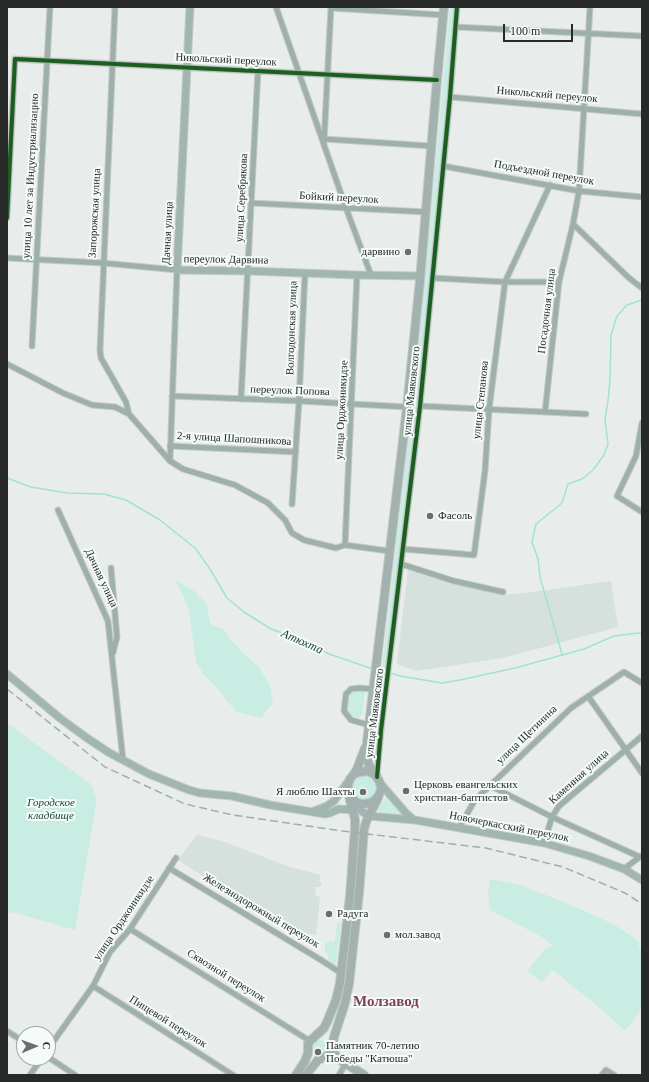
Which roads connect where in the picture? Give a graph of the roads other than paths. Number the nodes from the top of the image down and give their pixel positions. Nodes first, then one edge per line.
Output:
1 (50, 7) edge
2 (114, 7) edge
3 (190, 7) edge
4 (276, 7) edge
5 (331, 7) edge
6 (457, 7) edge
7 (590, 7) edge
8 (444, 11) edge
9 (456, 27) junction
10 (589, 34) junction
11 (642, 36) edge
12 (48, 60) junction
13 (112, 63) junction
14 (187, 67) junction
15 (258, 70) junction
16 (299, 72) junction
17 (328, 74) junction
18 (437, 80) junction
19 (450, 97) junction
20 (583, 108) junction
21 (642, 114) edge
22 (324, 139) junction
23 (324, 145) junction
24 (431, 146) junction
25 (443, 166) junction
26 (550, 185) junction
27 (579, 191) junction
28 (642, 197) edge
29 (251, 203) junction
30 (346, 208) junction
31 (426, 212) junction
32 (7, 218) edge
33 (573, 224) junction
34 (7, 258) edge
35 (37, 259) junction
36 (103, 263) junction
37 (177, 270) junction
38 (248, 271) junction
39 (305, 273) junction
40 (357, 275) junction
41 (371, 275) junction
42 (420, 276) junction
43 (433, 278) junction
44 (505, 282) junction
45 (559, 282) junction
46 (642, 288) edge
47 (32, 346) dead end
48 (7, 364) edge
49 (172, 396) junction
50 (241, 399) junction
51 (299, 401) junction
52 (352, 404) junction
53 (420, 406) junction
54 (407, 407) junction
55 (489, 410) junction
56 (545, 412) junction
57 (129, 414) junction
58 (586, 414) dead end
59 (642, 423) edge
60 (170, 446) junction
61 (296, 452) junction
62 (170, 461) junction
63 (292, 504) dead end
64 (58, 510) dead end
65 (642, 512) edge
66 (345, 545) junction
67 (403, 549) junction
68 (389, 551) junction
69 (401, 564) junction
70 (111, 568) dead end
71 (503, 592) dead end
72 (112, 658) junction
73 (7, 674) edge
74 (642, 683) edge
75 (373, 686) junction
76 (588, 696) junction
77 (369, 725) junction
78 (642, 736) edge
79 (367, 742) junction
80 (626, 749) junction
81 (123, 760) junction
82 (642, 773) edge
83 (352, 777) junction
84 (379, 780) junction
85 (489, 785) junction
86 (350, 795) junction
87 (379, 795) junction
88 (353, 810) junction
89 (312, 812) junction
90 (368, 816) junction
91 (552, 817) junction
92 (415, 820) junction
93 (459, 828) junction
94 (544, 843) junction
95 (641, 857) edge
96 (176, 858) dead end
97 (169, 868) junction
98 (624, 869) junction
99 (642, 880) edge
100 (130, 929) junction
101 (341, 974) junction
102 (93, 986) junction
103 (7, 1031) edge
104 (16, 1037) edge
105 (56, 1038) edge
106 (311, 1041) junction
107 (332, 1050) junction
108 (324, 1058) junction
109 (56, 1062) edge
110 (343, 1062) junction
111 (36, 1066) edge
112 (30, 1075) edge
113 (76, 1075) edge
114 (233, 1075) edge
115 (296, 1075) edge
116 (306, 1075) edge
117 (339, 1075) edge
118 (364, 1075) edge
119 (602, 1075) edge
120 (614, 1075) edge

1 - 12 street, улица 10 лет за Индустриализацию
2 - 13 street, Запорожская улица
3 - 14 street, Дачная улица
4 - 16 street
5 - 8 street
5 - 17 street
6 - 9 street, улица Маяковского
7 - 10 street
8 - 18 main road, улица Маяковского
9 - 10 street
9 - 19 street, улица Маяковского
10 - 11 street
10 - 20 street
12 - 13 street, Никольский переулок
12 - 32 street, Никольский переулок
12 - 35 street, улица 10 лет за Индустриализацию
13 - 14 street, Никольский переулок
13 - 36 street, Запорожская улица
14 - 15 street, Никольский переулок
14 - 37 street, Дачная улица
15 - 16 street, Никольский переулок
15 - 29 street, улица Серебрякова
16 - 17 street, Никольский переулок
16 - 23 street
17 - 18 street, Никольский переулок
17 - 22 street
18 - 24 main road, улица Маяковского
19 - 20 street, Никольский переулок
19 - 25 street, улица Маяковского
20 - 21 street, Никольский переулок
20 - 27 street
22 - 23 street
22 - 24 street
23 - 30 street
24 - 31 main road, улица Маяковского
25 - 26 street, Подъездной переулок
25 - 43 street, улица Маяковского
26 - 27 street, Подъездной переулок
26 - 44 street, улица Степанова
27 - 28 street, Подъездной переулок
27 - 33 street, Посадочная улица
29 - 30 street, Бойкий переулок
29 - 38 street, улица Серебрякова
30 - 31 street, Бойкий переулок
30 - 41 street
31 - 42 main road, улица Маяковского
33 - 45 street, Посадочная улица
33 - 46 street
34 - 35 street, переулок Дарвина
35 - 36 street, переулок Дарвина
35 - 47 street, улица 10 лет за Индустриализацию
36 - 37 street, переулок Дарвина
36 - 57 street, Запорожская улица
37 - 38 street, переулок Дарвина
37 - 49 street, Дачная улица
38 - 39 street, переулок Дарвина
38 - 50 street, улица Серебрякова
39 - 40 street, переулок Дарвина
39 - 51 street, Волгодонская улица
40 - 41 street, переулок Дарвина
40 - 52 street, улица Орджоникидзе
41 - 42 street, переулок Дарвина
42 - 54 main road, улица Маяковского
43 - 44 street
43 - 53 street, улица Маяковского
44 - 45 street
44 - 55 street, улица Степанова
45 - 56 street, Посадочная улица
48 - 57 street
49 - 50 street, переулок Попова
49 - 60 street, Дачная улица
50 - 51 street, переулок Попова
51 - 52 street, переулок Попова
51 - 61 street, Волгодонская улица
52 - 54 street, переулок Попова
52 - 66 street, улица Орджоникидзе
53 - 55 street
53 - 67 street, улица Маяковского
54 - 68 main road, улица Маяковского
55 - 56 street
55 - 67 street, улица Степанова
56 - 58 street
57 - 62 street
59 - 65 street
60 - 61 street, 2-я улица Шапошникова
60 - 62 street, Дачная улица
61 - 63 street, Волгодонская улица
62 - 66 street
64 - 72 street, Дачная улица
66 - 68 street
67 - 69 street, улица Маяковского
68 - 75 main road, улица Маяковского
69 - 71 street
69 - 84 street, улица Маяковского
70 - 72 street, Дачная улица
72 - 81 street, Дачная улица
73 - 81 street
74 - 76 street, улица Щетинина
75 - 77 main road, улица Маяковского
75 - 77 street
76 - 80 street
76 - 85 street, улица Щетинина
77 - 79 main road, улица Маяковского
78 - 80 street, Каменная улица
79 - 83 main road, улица Маяковского
79 - 84 main road, улица Маяковского
80 - 82 street
80 - 91 street, Каменная улица
81 - 89 street
83 - 84 main road
83 - 86 main road
83 - 89 street
84 - 87 main road
84 - 92 street
85 - 91 street
85 - 93 street, улица Щетинина
86 - 87 main road
86 - 88 main road
86 - 90 street
87 - 90 main road
88 - 89 street
88 - 101 main road
90 - 92 street, Новочеркасский переулок
90 - 107 main road
91 - 94 street, Каменная улица
91 - 95 street
92 - 93 street, Новочеркасский переулок
93 - 94 street, Новочеркасский переулок
94 - 98 street, Новочеркасский переулок
95 - 98 street
96 - 97 street, улица Орджоникидзе
97 - 100 street, улица Орджоникидзе
97 - 101 street, Железнодорожный переулок
98 - 99 street, Новочеркасский переулок
100 - 102 street, улица Орджоникидзе
100 - 106 street, Сквозной переулок
101 - 106 main road
102 - 105 street, улица Орджоникидзе
102 - 114 street, Пищевой переулок
103 - 104 street
106 - 107 main road
106 - 108 main road
106 - 115 main road
107 - 108 main road
107 - 110 main road
108 - 110 main road
108 - 116 main road
109 - 113 street
110 - 117 street
110 - 118 main road
111 - 112 street
119 - 120 street

